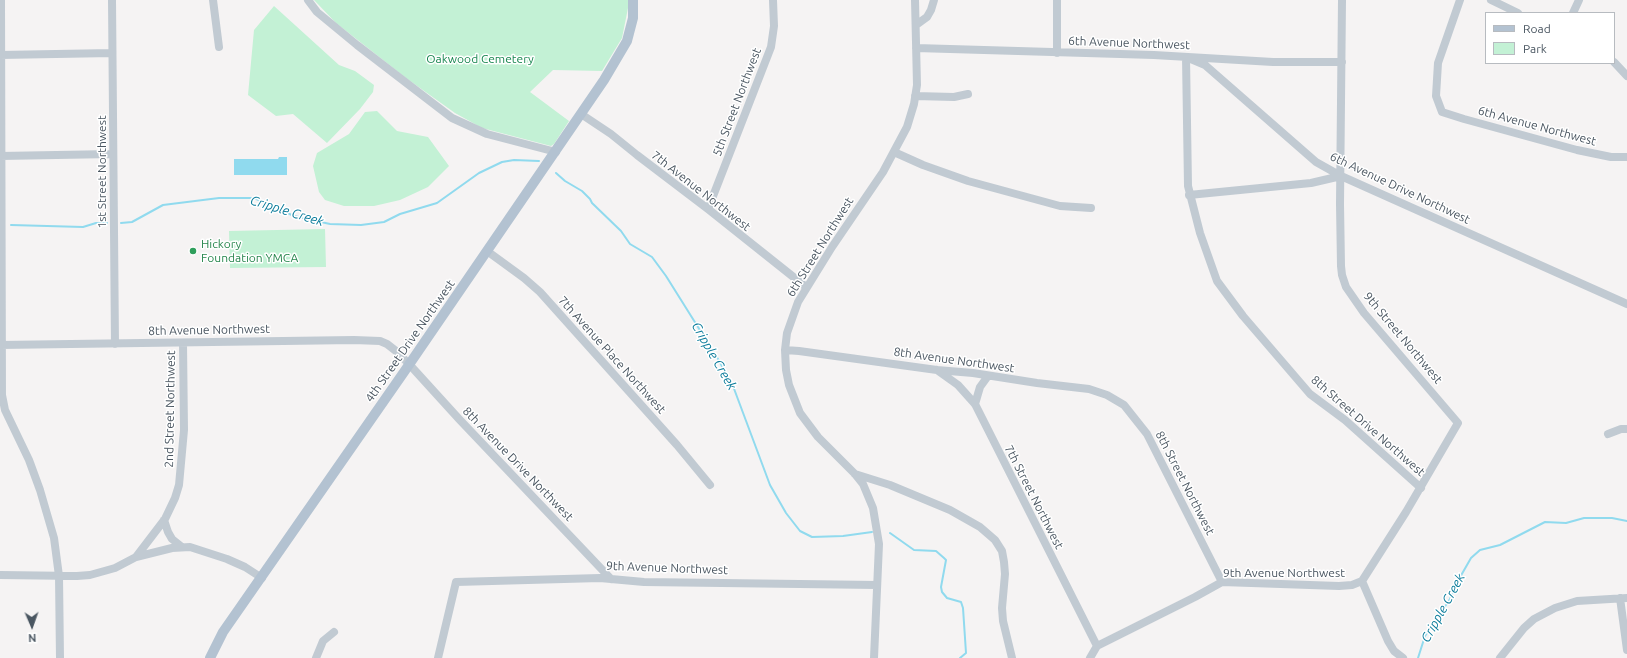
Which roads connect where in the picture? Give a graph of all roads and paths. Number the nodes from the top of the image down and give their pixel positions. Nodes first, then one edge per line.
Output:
1 (1, 0) edge
2 (112, 0) edge
3 (213, 0) edge
4 (308, 0) edge
5 (633, 0) edge
6 (773, 0) edge
7 (915, 0) edge
8 (934, 0) edge
9 (1057, 0) edge
10 (1342, 0) edge
11 (1460, 0) edge
12 (1491, 0) edge
13 (1579, 0) edge
14 (1516, 12) edge
15 (1573, 12) edge
16 (916, 25) junction
17 (219, 47) dead end
18 (916, 48) junction
19 (1057, 53) junction
20 (112, 54) junction
21 (1, 55) edge
22 (1186, 57) junction
23 (1342, 62) junction
24 (1615, 63) edge
25 (1627, 76) edge
26 (968, 94) dead end
27 (915, 96) junction
28 (581, 114) junction
29 (556, 152) junction
30 (894, 152) junction
31 (113, 154) junction
32 (0, 156) edge
33 (1627, 157) edge
34 (1341, 176) junction
35 (1189, 195) junction
36 (1091, 208) dead end
37 (708, 209) junction
38 (487, 251) junction
39 (806, 287) junction
40 (1627, 304) edge
41 (183, 343) junction
42 (115, 344) junction
43 (1, 345) edge
44 (785, 350) junction
45 (409, 364) junction
46 (937, 370) junction
47 (988, 376) junction
48 (1117, 401) joint
49 (975, 404) junction
50 (2, 413) edge
51 (1458, 423) joint
52 (1627, 429) edge
53 (1608, 434) dead end
54 (855, 474) junction
55 (710, 485) dead end
56 (1421, 488) junction
57 (164, 520) junction
58 (182, 547) junction
59 (136, 557) junction
60 (0, 575) edge
61 (59, 576) junction
62 (262, 578) junction
63 (611, 579) junction
64 (1362, 581) junction
65 (1222, 582) junction
66 (877, 585) junction
67 (1624, 598) edge
68 (334, 632) dead end
69 (1097, 646) junction
70 (1627, 650) edge
71 (60, 658) edge
72 (210, 658) edge
73 (316, 658) edge
74 (438, 658) edge
75 (874, 658) edge
76 (1012, 658) edge
77 (1090, 658) edge
78 (1403, 658) edge
79 (1500, 658) edge

1 - 21 street
2 - 20 street, 1st Street Northwest
3 - 17 street
4 - 29 street
5 - 28 main road, 4th Street Drive Northwest
6 - 37 street, 5th Street Northwest
7 - 16 street, 6th Street Northwest
8 - 16 street
9 - 19 street
10 - 23 street, 9th Street Northwest
11 - 33 street, 6th Avenue Northwest
12 - 14 street
13 - 15 street
16 - 18 street, 6th Street Northwest
18 - 19 street, 6th Avenue Northwest
18 - 27 street, 6th Street Northwest
19 - 22 street, 6th Avenue Northwest
20 - 21 street
20 - 31 street, 1st Street Northwest
21 - 32 street
22 - 23 street, 6th Avenue Northwest
22 - 34 street, 6th Avenue Drive Northwest
22 - 35 street, 8th Street Drive Northwest
23 - 34 street, 9th Street Northwest
24 - 25 street
26 - 27 street
27 - 30 street, 6th Street Northwest
28 - 29 main road, 4th Street Drive Northwest
28 - 37 street, 7th Avenue Northwest
29 - 38 main road, 4th Street Drive Northwest
30 - 36 street
30 - 39 street, 6th Street Northwest
31 - 32 street
31 - 42 street, 1st Street Northwest
32 - 43 street
34 - 35 street
34 - 40 street, 6th Avenue Drive Northwest
34 - 51 street, 9th Street Northwest
35 - 56 street, 8th Street Drive Northwest
37 - 39 street, 7th Avenue Northwest
38 - 45 main road, 4th Street Drive Northwest
38 - 55 street, 7th Avenue Place Northwest
39 - 44 street, 6th Street Northwest
41 - 42 street, 8th Avenue Northwest
41 - 45 street, 8th Avenue Northwest
41 - 57 street, 2nd Street Northwest
42 - 43 street, 8th Avenue Northwest
43 - 50 street
44 - 46 street, 8th Avenue Northwest
44 - 54 street, 6th Street Northwest
45 - 62 main road, 4th Street Drive Northwest
45 - 63 street, 8th Avenue Drive Northwest
46 - 47 street, 8th Avenue Northwest
46 - 49 street, 7th Street Northwest
47 - 48 street, 8th Avenue Northwest
47 - 49 street
48 - 65 street, 8th Street Northwest
49 - 69 street, 7th Street Northwest
50 - 61 street
51 - 56 street, 9th Avenue Northwest
52 - 53 street
54 - 66 street, 6th Street Northwest
54 - 76 street
56 - 64 street, 9th Avenue Northwest
57 - 58 street
57 - 59 street, 2nd Street Northwest
58 - 59 street
58 - 62 street
59 - 61 street
60 - 61 street
61 - 71 street
62 - 72 main road, 4th Street Drive Northwest
63 - 66 street, 9th Avenue Northwest
63 - 74 street, 9th Avenue Northwest
64 - 65 street, 9th Avenue Northwest
64 - 78 street
65 - 69 street, 9th Avenue Northwest
66 - 75 street, 6th Street Northwest
67 - 70 street
67 - 79 street
68 - 73 street
69 - 77 street

